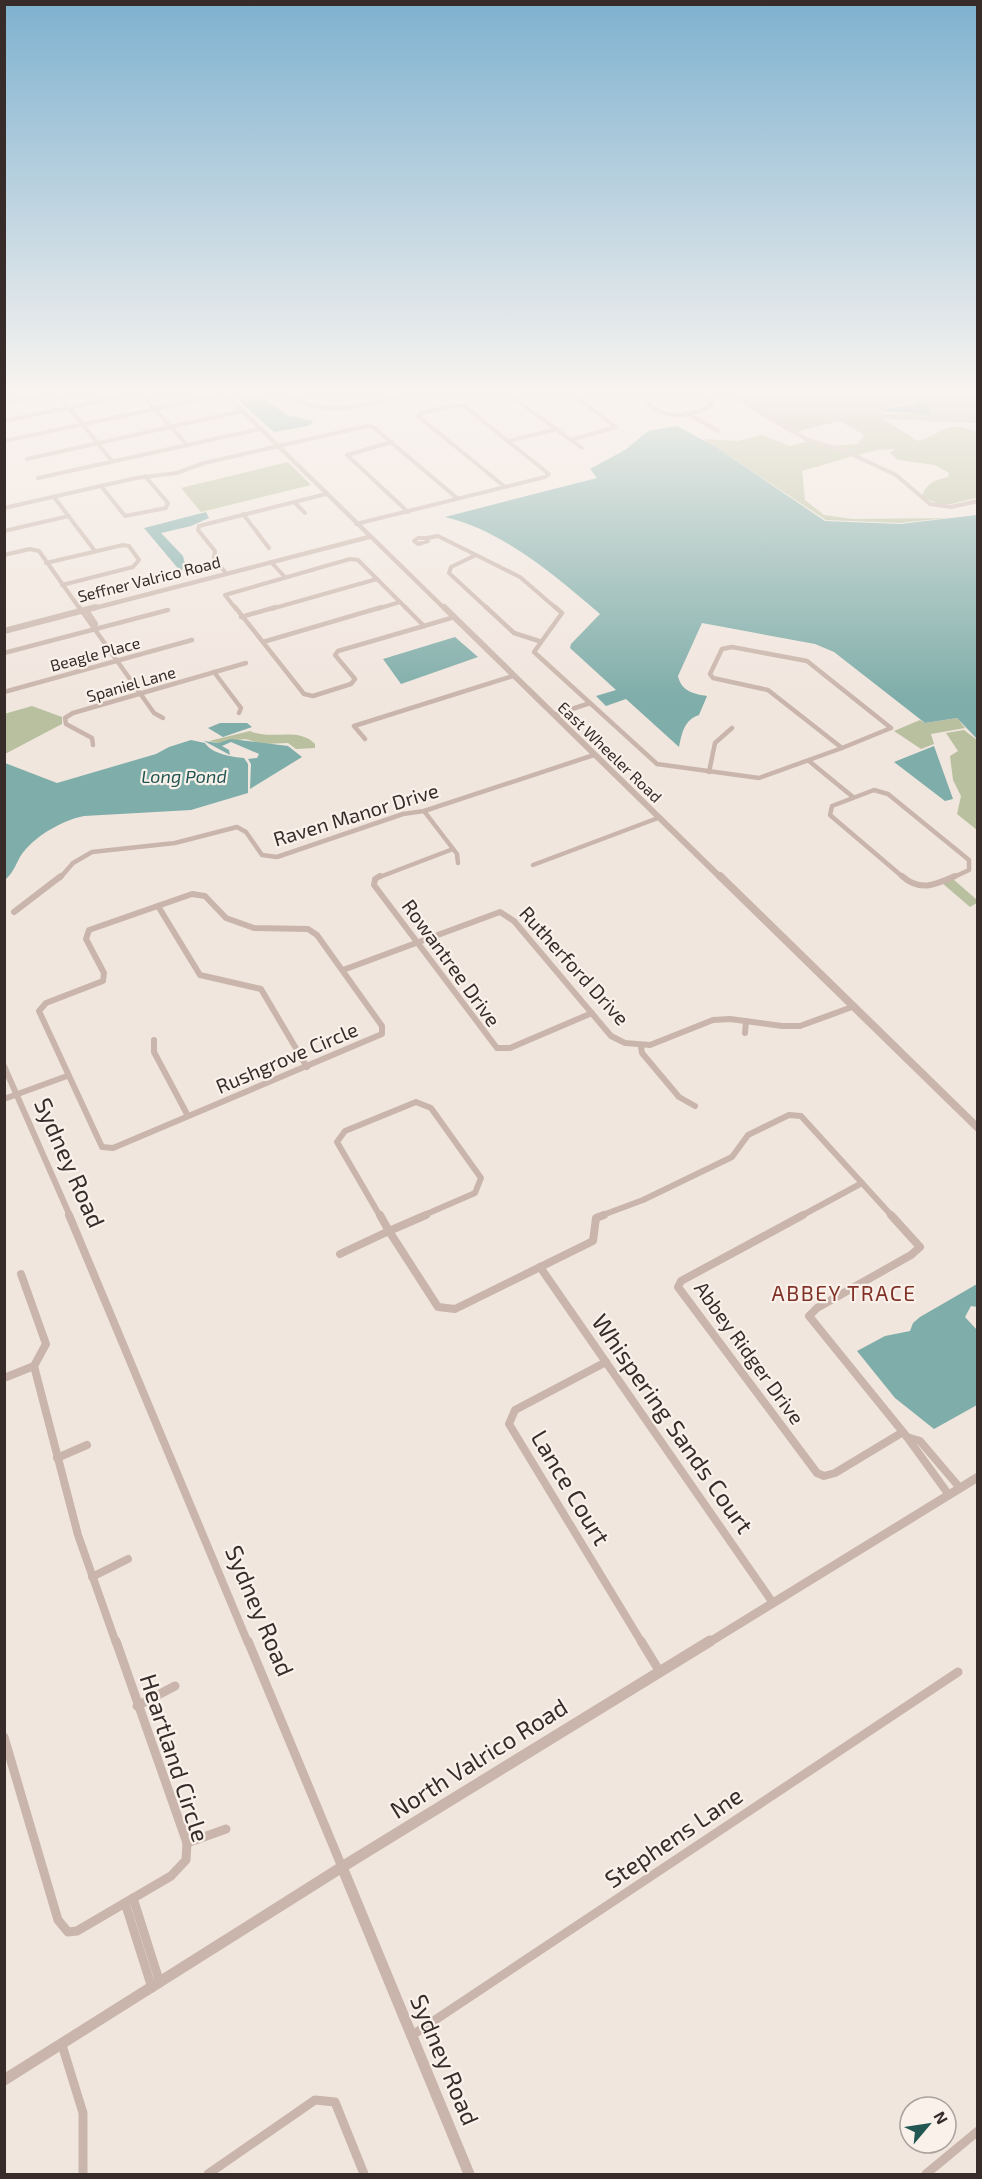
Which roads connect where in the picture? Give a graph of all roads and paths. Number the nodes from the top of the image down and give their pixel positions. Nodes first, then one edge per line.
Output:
1 (59, 496) edge
2 (108, 496) edge
3 (162, 496) edge
4 (319, 496) edge
5 (328, 496) edge
6 (391, 496) edge
7 (454, 496) edge
8 (471, 496) edge
9 (920, 496) edge
10 (54, 497) junction
11 (458, 499) junction
12 (978, 501) edge
13 (294, 502) junction
14 (4, 508) edge
15 (408, 512) junction
16 (305, 513) dead end
17 (243, 514) junction
18 (69, 516) junction
19 (356, 524) junction
20 (4, 531) edge
21 (369, 537) junction
22 (427, 538) dead end
23 (270, 548) dead end
24 (95, 551) junction
25 (4, 555) edge
26 (476, 555) junction
27 (271, 562) junction
28 (46, 563) junction
29 (226, 573) junction
30 (284, 576) junction
31 (377, 579) junction
32 (62, 585) junction
33 (400, 602) junction
34 (83, 610) junction
35 (168, 610) dead end
36 (242, 617) junction
37 (451, 618) junction
38 (424, 626) junction
39 (94, 628) junction
40 (4, 630) edge
41 (192, 640) dead end
42 (539, 641) junction
43 (263, 642) junction
44 (4, 653) edge
45 (117, 661) junction
46 (246, 663) dead end
47 (214, 672) junction
48 (513, 676) junction
49 (4, 692) edge
50 (140, 694) junction
51 (590, 703) junction
52 (239, 714) dead end
53 (554, 715) junction
54 (163, 718) dead end
55 (732, 728) dead end
56 (365, 739) dead end
57 (93, 745) dead end
58 (842, 748) junction
59 (594, 755) junction
60 (809, 761) junction
61 (709, 771) junction
62 (853, 797) junction
63 (424, 811) junction
64 (658, 818) junction
65 (453, 849) junction
66 (458, 863) dead end
67 (533, 865) dead end
68 (158, 906) junction
69 (14, 912) dead end
70 (415, 943) junction
71 (343, 970) junction
72 (852, 1007) junction
73 (592, 1013) junction
74 (746, 1021) junction
75 (744, 1033) dead end
76 (153, 1040) dead end
77 (641, 1047) junction
78 (4, 1066) edge
79 (307, 1067) junction
80 (67, 1076) junction
81 (16, 1094) junction
82 (4, 1099) edge
83 (695, 1106) dead end
84 (188, 1116) junction
85 (978, 1128) edge
86 (862, 1183) junction
87 (389, 1231) junction
88 (340, 1254) dead end
89 (540, 1267) junction
90 (21, 1274) dead end
91 (606, 1362) junction
92 (34, 1366) junction
93 (4, 1378) edge
94 (905, 1435) junction
95 (87, 1445) dead end
96 (932, 1455) junction
97 (57, 1458) junction
98 (922, 1461) junction
99 (978, 1477) edge
100 (960, 1488) junction
101 (949, 1495) junction
102 (128, 1559) dead end
103 (92, 1577) junction
104 (772, 1602) junction
105 (660, 1672) junction
106 (958, 1672) dead end
107 (175, 1686) dead end
108 (137, 1706) junction
109 (4, 1737) edge
110 (226, 1829) dead end
111 (187, 1843) junction
112 (342, 1867) junction
113 (129, 1900) junction
114 (156, 1987) junction
115 (411, 2036) junction
116 (62, 2045) junction
117 (4, 2080) edge
118 (978, 2131) edge
119 (83, 2175) edge
120 (208, 2175) edge
121 (364, 2175) edge
122 (469, 2175) edge
123 (926, 2175) edge

1 - 10 street
2 - 3 street
4 - 13 street
5 - 19 street, East Wheeler Road
6 - 15 street
7 - 11 street
8 - 11 street
9 - 12 street
10 - 14 street
10 - 18 street
11 - 15 street
13 - 16 street
13 - 17 street
15 - 19 street
17 - 23 street
17 - 29 street
18 - 20 street
18 - 24 street
19 - 21 street, East Wheeler Road
21 - 27 street, Seffner Valrico Road
21 - 37 street, East Wheeler Road
22 - 26 street
24 - 28 street
24 - 32 street
25 - 28 street
26 - 42 street
26 - 42 street
27 - 29 street, Seffner Valrico Road
27 - 30 street
28 - 32 street
29 - 34 street, Seffner Valrico Road
30 - 31 street
30 - 36 street
31 - 33 street
31 - 36 street
32 - 34 street
33 - 38 street
33 - 43 street
34 - 39 street
34 - 40 street, Seffner Valrico Road
35 - 39 street
36 - 43 street
37 - 38 street
37 - 48 street, East Wheeler Road
38 - 43 street
39 - 44 street
39 - 45 street
41 - 45 street, Beagle Place
42 - 51 street
45 - 49 street, Beagle Place
45 - 50 street
46 - 47 street, Spaniel Lane
47 - 50 street, Spaniel Lane
47 - 52 street
48 - 53 street, East Wheeler Road
48 - 56 street
50 - 54 street
50 - 57 street, Spaniel Lane
51 - 53 street
51 - 61 street
53 - 59 street, East Wheeler Road
55 - 61 street
58 - 58 street
58 - 60 street
59 - 63 street, Raven Manor Drive
59 - 64 street, East Wheeler Road
60 - 61 street
60 - 62 street
62 - 62 street
63 - 65 street
63 - 69 street, Raven Manor Drive
64 - 67 street
64 - 72 street, East Wheeler Road
65 - 66 street
65 - 70 street, Rowantree Drive
68 - 71 street, Rushgrove Circle
68 - 79 street
68 - 80 street, Rushgrove Circle
70 - 71 street, Rutherford Drive
70 - 73 street, Rutherford Drive
70 - 73 street, Rowantree Drive
71 - 79 street, Rushgrove Circle
72 - 74 street, Rutherford Drive
72 - 85 street, East Wheeler Road
73 - 77 street, Rutherford Drive
74 - 75 street
74 - 77 street, Rutherford Drive
76 - 84 street
77 - 83 street
78 - 81 street, Sydney Road
79 - 84 street, Rushgrove Circle
80 - 81 street
80 - 84 street, Rushgrove Circle
81 - 82 street
81 - 112 street, Sydney Road
86 - 89 street
86 - 94 street
86 - 94 street, Abbey Ridger Drive
87 - 87 street
87 - 88 street
87 - 89 street
89 - 91 street, Whispering Sands Court
90 - 92 street
91 - 104 street, Whispering Sands Court
91 - 105 street, Lance Court
92 - 93 street
92 - 97 street, Heartland Circle
94 - 96 street
94 - 98 street
95 - 97 street
96 - 98 street
96 - 100 street
97 - 103 street, Heartland Circle
98 - 101 street
99 - 100 street, North Valrico Road
100 - 101 street, North Valrico Road
101 - 104 street, North Valrico Road
102 - 103 street
103 - 108 street, Heartland Circle
104 - 105 street, North Valrico Road
105 - 112 street, North Valrico Road
106 - 115 street, Stephens Lane
107 - 108 street
108 - 111 street, Heartland Circle
109 - 113 street, Heartland Circle
110 - 111 street
111 - 113 street, Heartland Circle
112 - 114 street, North Valrico Road
112 - 115 street, Sydney Road
113 - 114 street
114 - 116 street, North Valrico Road
115 - 122 street, Sydney Road
116 - 117 street, North Valrico Road
116 - 119 street
118 - 123 street
120 - 121 street

